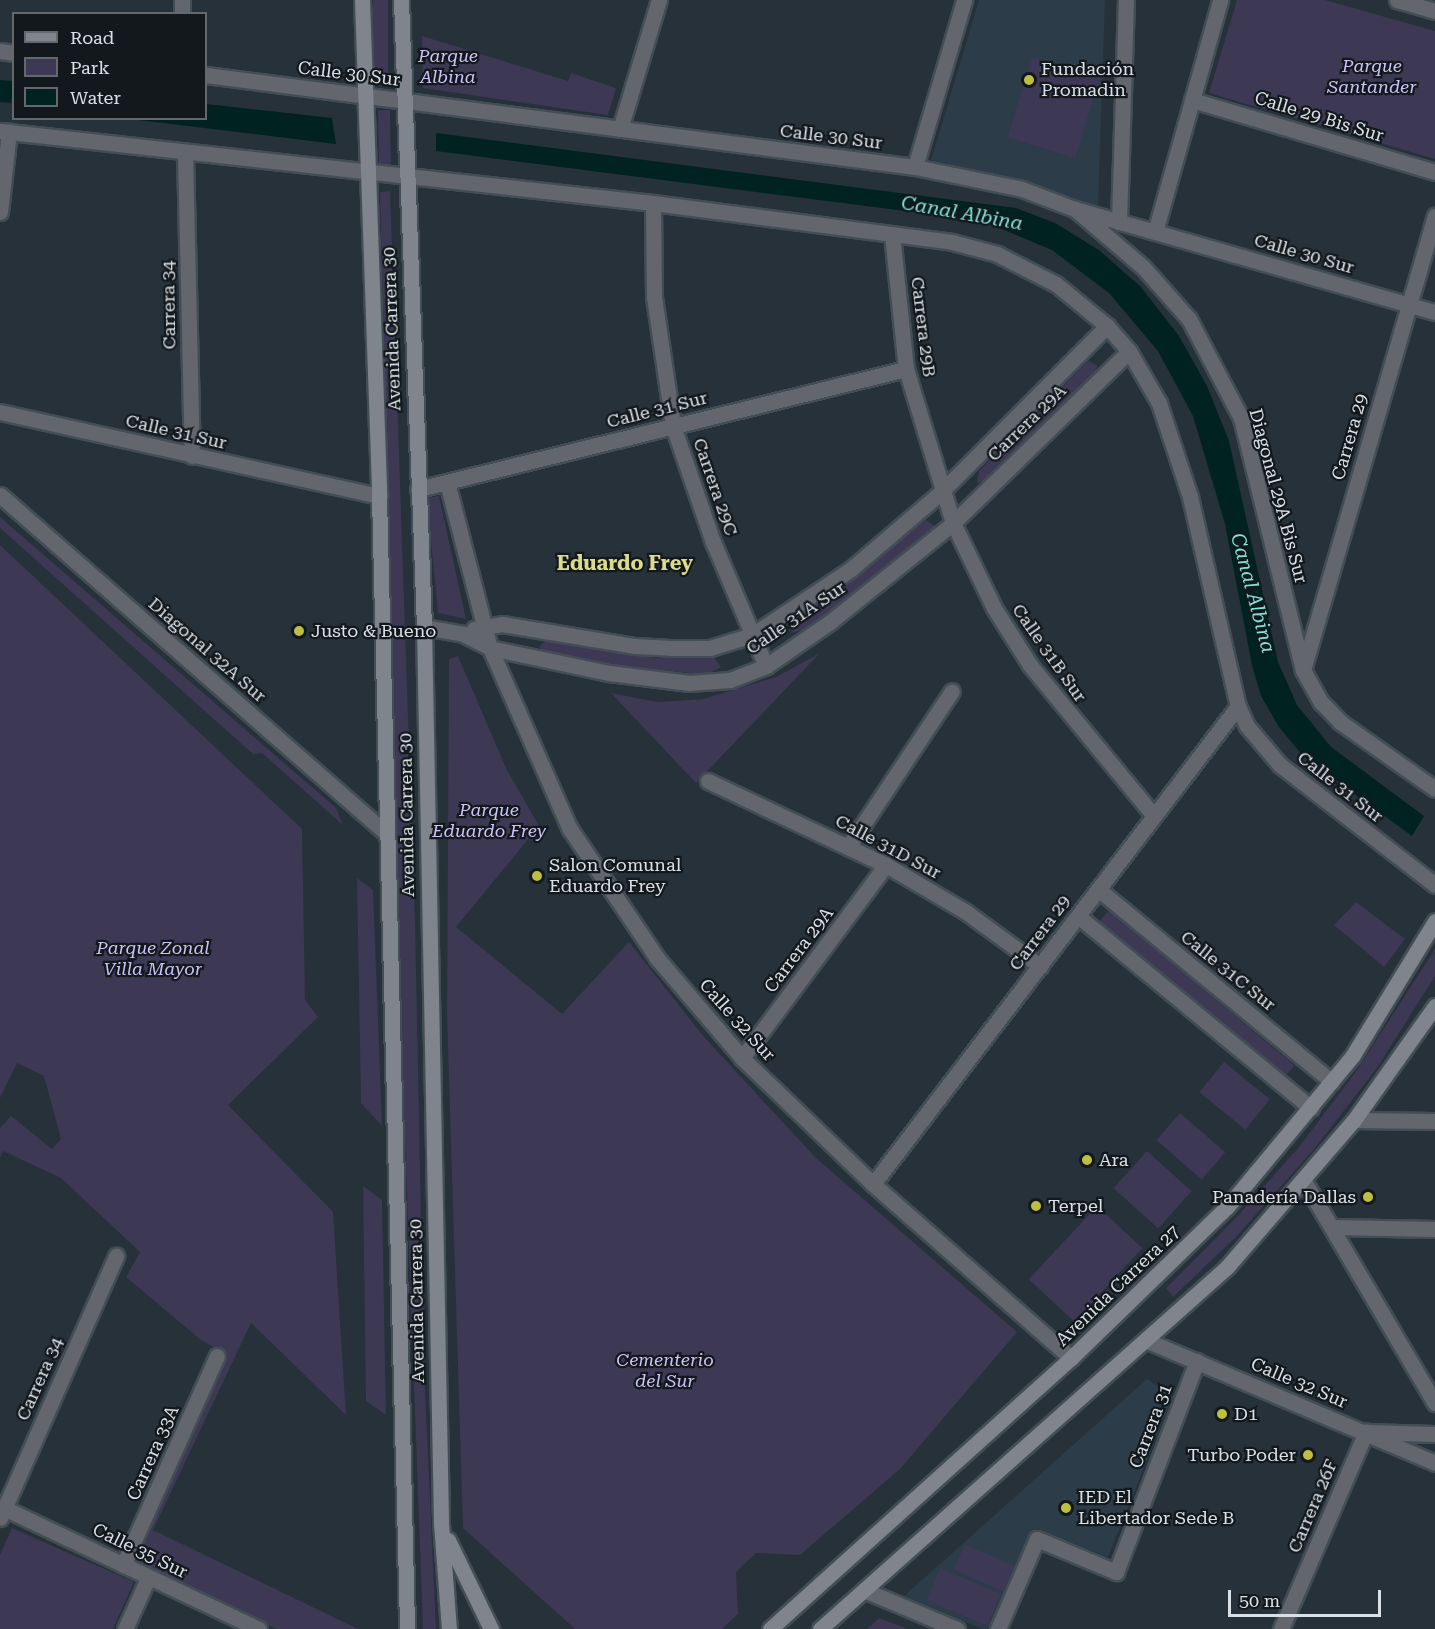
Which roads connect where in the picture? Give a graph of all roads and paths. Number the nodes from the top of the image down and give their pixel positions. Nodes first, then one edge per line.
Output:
1 (362, 0) edge
2 (401, 0) edge
3 (659, 0) edge
4 (963, 0) edge
5 (1126, 0) edge
6 (1220, 0) edge
7 (1397, 0) edge
8 (1435, 11) edge
9 (207, 75) edge
10 (365, 96) junction
11 (1192, 100) junction
12 (404, 101) junction
13 (620, 129) junction
14 (4, 131) edge
15 (185, 153) junction
16 (915, 167) junction
17 (366, 172) junction
18 (1435, 172) edge
19 (406, 175) junction
20 (653, 203) junction
21 (1075, 209) junction
22 (0, 212) edge
23 (1435, 216) edge
24 (1119, 222) junction
25 (1155, 232) junction
26 (892, 234) junction
27 (1409, 305) junction
28 (1435, 312) edge
29 (1107, 326) junction
30 (1129, 351) junction
31 (906, 369) junction
32 (0, 412) edge
33 (673, 426) junction
34 (192, 456) junction
35 (447, 482) junction
36 (418, 489) junction
37 (941, 492) junction
38 (0, 495) edge
39 (379, 496) junction
40 (953, 523) junction
41 (482, 625) junction
42 (424, 627) junction
43 (463, 634) junction
44 (752, 636) junction
45 (490, 648) junction
46 (766, 666) junction
47 (1303, 670) junction
48 (952, 691) dead end
49 (1238, 706) junction
50 (708, 781) dead end
51 (1435, 789) edge
52 (1154, 816) junction
53 (387, 834) junction
54 (848, 847) junction
55 (886, 865) junction
56 (1435, 885) edge
57 (1098, 889) junction
58 (1078, 916) junction
59 (1435, 921) edge
60 (1040, 966) junction
61 (1435, 1006) edge
62 (742, 1058) junction
63 (1332, 1082) junction
64 (1311, 1108) junction
65 (1354, 1120) junction
66 (1435, 1121) edge
67 (1304, 1181) junction
68 (873, 1184) junction
69 (1332, 1227) junction
70 (1435, 1229) edge
71 (116, 1256) dead end
72 (1148, 1341) junction
73 (217, 1356) dead end
74 (1071, 1358) junction
75 (1197, 1362) junction
76 (1435, 1403) edge
77 (1366, 1431) junction
78 (1435, 1434) edge
79 (1435, 1462) edge
80 (2, 1513) edge
81 (441, 1523) junction
82 (123, 1564) junction
83 (148, 1578) junction
84 (864, 1590) junction
85 (125, 1629) edge
86 (259, 1629) edge
87 (407, 1629) edge
88 (449, 1629) edge
89 (491, 1629) edge
90 (770, 1629) edge
91 (819, 1629) edge
92 (957, 1629) edge
93 (998, 1629) edge
94 (1281, 1629) edge

1 - 10 main road, Avenida Carrera 30
2 - 12 main road, Avenida Carrera 30
3 - 13 street
4 - 16 street
5 - 24 street
6 - 11 street
7 - 8 street
9 - 10 street, Calle 30 Sur
10 - 12 street, Calle 30 Sur
10 - 17 main road, Avenida Carrera 30
11 - 18 street, Calle 29 Bis Sur
11 - 25 street
12 - 13 street, Calle 30 Sur
12 - 19 main road, Avenida Carrera 30
13 - 16 street, Calle 30 Sur
14 - 15 street
14 - 22 street
15 - 17 street
15 - 34 street, Carrera 34
16 - 21 street, Calle 30 Sur
17 - 19 street
17 - 39 main road, Avenida Carrera 30
19 - 20 street
19 - 36 main road, Avenida Carrera 30
20 - 26 street
20 - 33 street, Carrera 29C
21 - 24 street, Calle 30 Sur
21 - 47 street, Diagonal 29A Bis Sur
23 - 27 street, Carrera 29
24 - 25 street, Calle 30 Sur
25 - 27 street, Calle 30 Sur
26 - 29 street
26 - 31 street, Carrera 29B
27 - 28 street, Calle 30 Sur
27 - 47 street, Carrera 29
29 - 30 street
29 - 37 street, Carrera 29A
30 - 40 street, Carrera 29A
30 - 49 street
31 - 33 street, Calle 31 Sur
31 - 37 street, Carrera 29B
32 - 34 street, Calle 31 Sur
33 - 35 street, Calle 31 Sur
33 - 44 street, Carrera 29C
34 - 39 street, Calle 31 Sur
35 - 36 street, Calle 31 Sur
35 - 41 street, Calle 32 Sur
36 - 42 main road, Avenida Carrera 30
37 - 40 street, Calle 31B Sur
37 - 44 street, Calle 31A Sur
38 - 53 street, Diagonal 32A Sur
39 - 53 main road, Avenida Carrera 30
40 - 46 street, Calle 31A Sur
40 - 52 street, Calle 31B Sur
41 - 43 street, Calle 31A Sur
41 - 44 street, Calle 31A Sur
41 - 45 street, Calle 32 Sur
42 - 43 street, Calle 31A Sur
42 - 81 main road, Avenida Carrera 30
43 - 45 street, Calle 31A Sur
44 - 46 street, Carrera 29C
45 - 46 street, Calle 31A Sur
45 - 62 street, Calle 32 Sur
47 - 51 street
48 - 54 street
49 - 52 street, Carrera 29
49 - 56 street, Calle 31 Sur
50 - 54 street, Calle 31D Sur
52 - 57 street, Carrera 29
53 - 87 main road, Avenida Carrera 30
54 - 55 street, Calle 31D Sur
55 - 60 street, Calle 31D Sur
55 - 62 street, Carrera 29A
57 - 58 street, Carrera 29
57 - 63 street, Calle 31C Sur
58 - 60 street, Carrera 29
58 - 64 street
59 - 63 main road, Avenida Carrera 27
60 - 68 street, Carrera 29
61 - 65 main road
62 - 68 street, Calle 32 Sur
63 - 64 main road, Avenida Carrera 27
64 - 74 main road, Avenida Carrera 27
65 - 66 street
65 - 67 main road
67 - 69 street
67 - 72 main road
68 - 74 street, Calle 32 Sur
69 - 70 street
69 - 76 street
71 - 80 street, Carrera 34
72 - 75 street, Calle 32 Sur
72 - 84 main road
73 - 82 street, Carrera 33A
74 - 90 main road, Avenida Carrera 27
75 - 77 street, Calle 32 Sur
75 - 93 street, Carrera 31
77 - 78 street
77 - 79 street, Calle 32 Sur
77 - 94 street, Carrera 26F
80 - 82 street, Calle 35 Sur
81 - 88 main road, Avenida Carrera 30
81 - 89 main road
82 - 83 street, Calle 35 Sur
83 - 85 street
83 - 86 street, Calle 35 Sur
84 - 91 main road
84 - 92 street

